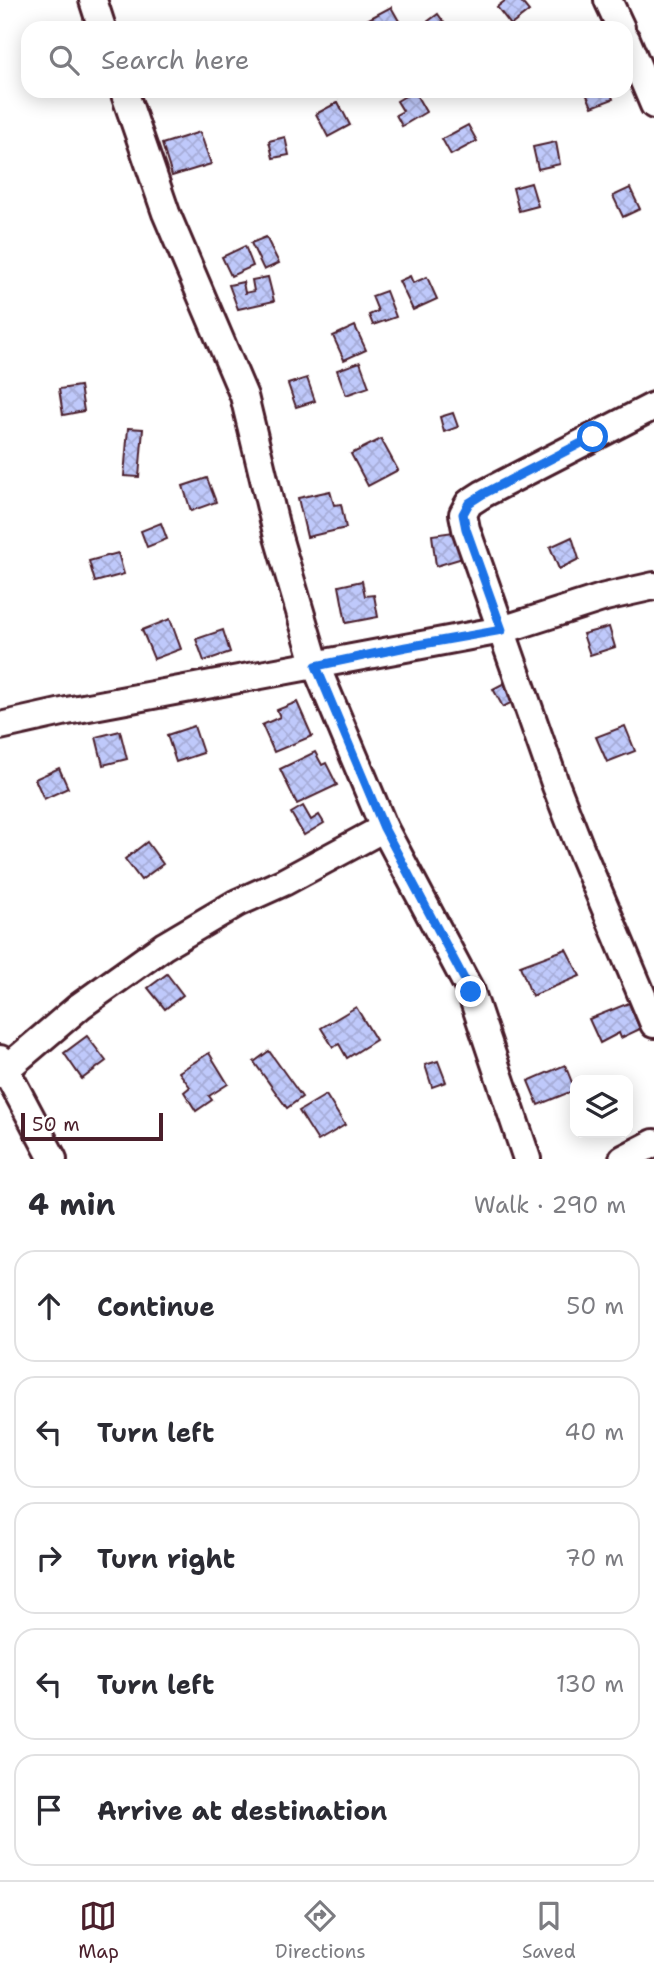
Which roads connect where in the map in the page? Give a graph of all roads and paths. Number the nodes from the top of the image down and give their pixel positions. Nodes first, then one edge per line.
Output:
1 (93, 0) edge
2 (608, 0) edge
3 (100, 21) edge
4 (618, 21) edge
5 (633, 56) edge
6 (126, 98) edge
7 (654, 105) edge
8 (654, 406) edge
9 (654, 586) edge
10 (502, 630) junction
11 (316, 666) junction
12 (0, 726) edge
13 (384, 828) junction
14 (654, 1024) edge
15 (2, 1067) edge
16 (654, 1143) edge
17 (53, 1159) edge
18 (527, 1159) edge
19 (623, 1159) edge

1 - 3 street
2 - 4 street
5 - 7 street
6 - 11 street
8 - 10 street
9 - 10 street
10 - 11 street
10 - 14 street
11 - 12 street
11 - 13 street
13 - 15 street
13 - 18 street
15 - 17 street
16 - 19 street

